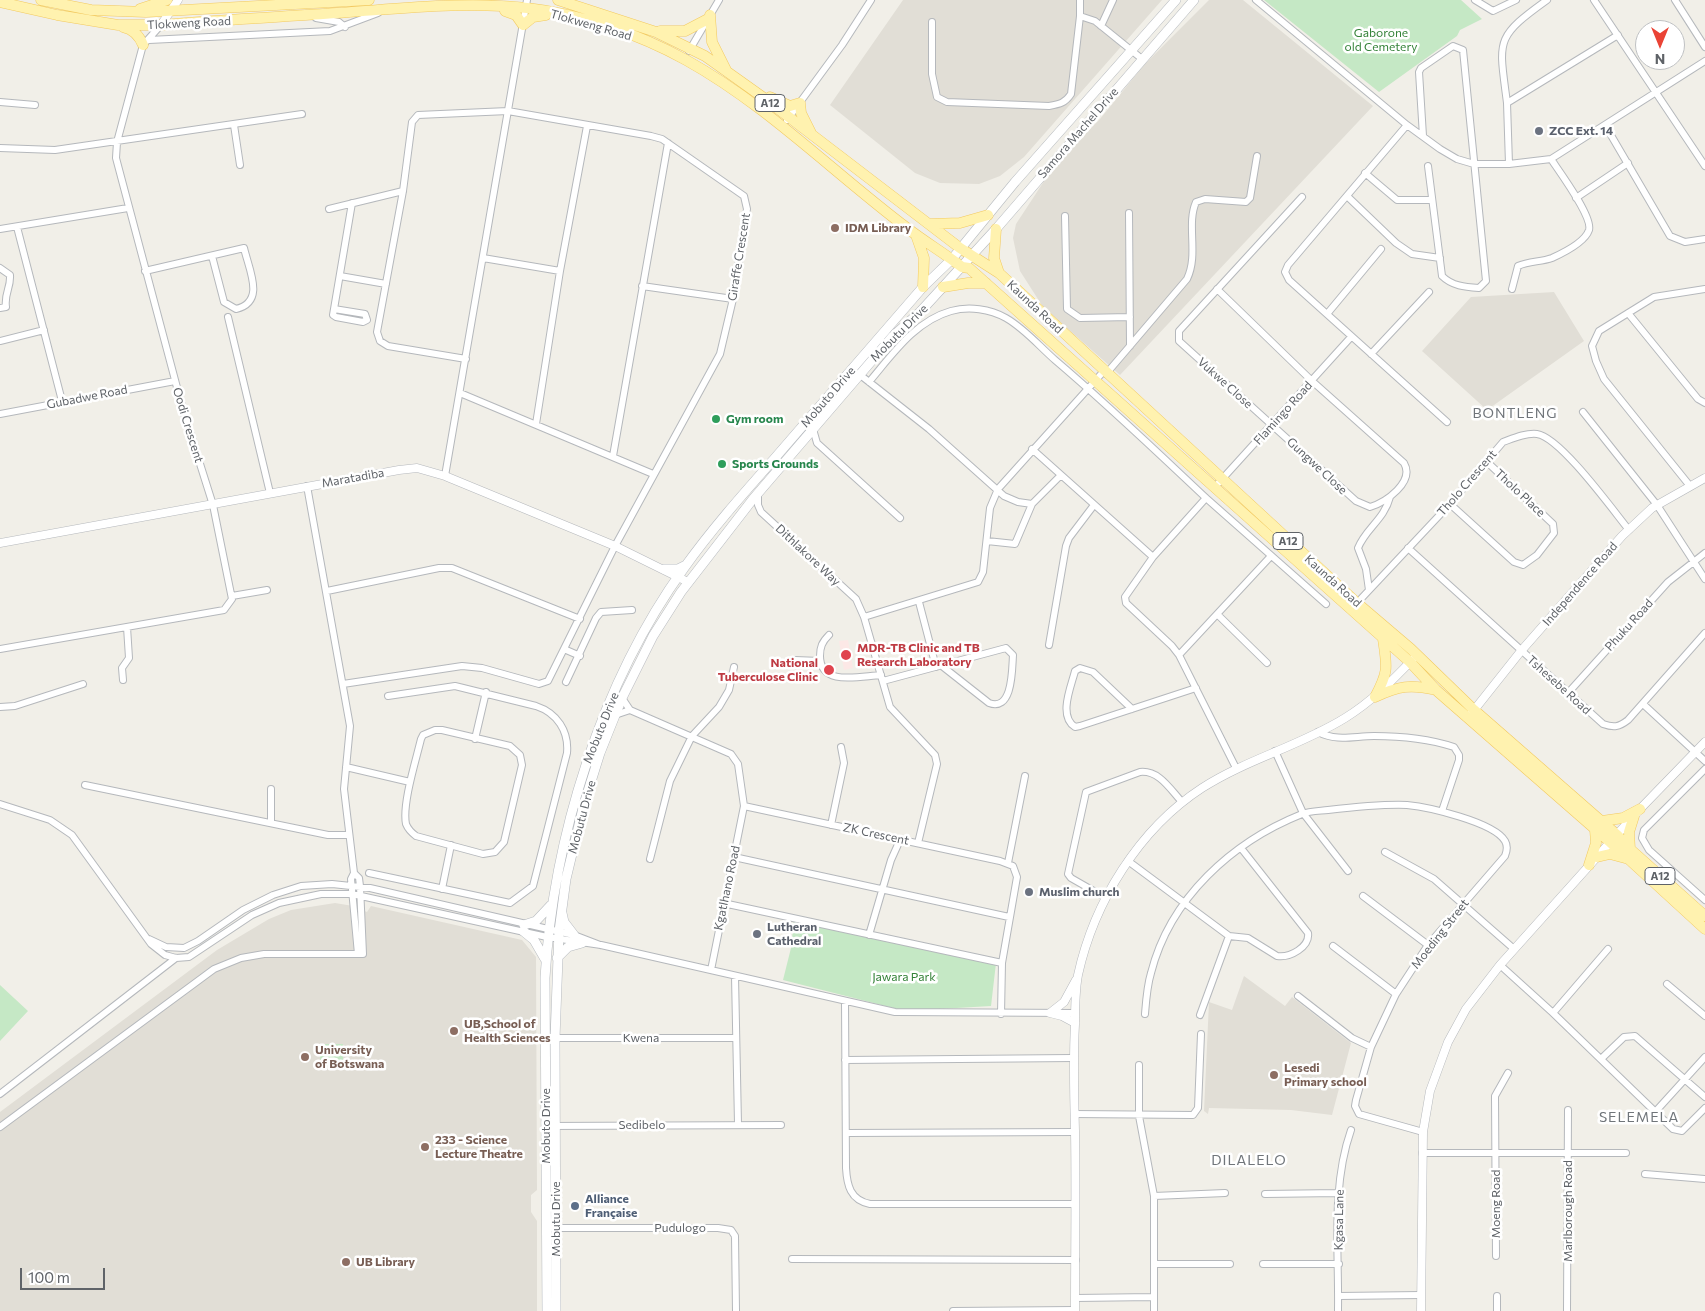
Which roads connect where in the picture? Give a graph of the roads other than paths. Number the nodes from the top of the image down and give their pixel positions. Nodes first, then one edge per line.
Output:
1 (41, 0) edge
2 (167, 0) edge
3 (178, 0) edge
4 (209, 0) edge
5 (369, 0) edge
6 (558, 0) edge
7 (719, 0) edge
8 (871, 0) edge
9 (1080, 0) edge
10 (1113, 0) edge
11 (1176, 0) edge
12 (1256, 0) edge
13 (1475, 0) edge
14 (1516, 0) edge
15 (1548, 0) edge
16 (1594, 0) edge
17 (1675, 0) edge
18 (1195, 1) edge
19 (0, 2) edge
20 (526, 4) edge
21 (485, 7) junction
22 (224, 9) junction
23 (392, 10) junction
24 (132, 11) junction
25 (170, 12) junction
26 (290, 16) junction
27 (565, 16) junction
28 (1080, 16) junction
29 (709, 17) junction
30 (932, 22) dead end
31 (118, 25) junction
32 (161, 25) junction
33 (523, 25) junction
34 (1101, 26) junction
35 (345, 27) junction
36 (656, 32) junction
37 (1618, 35) junction
38 (146, 42) junction
39 (1705, 47) edge
40 (690, 48) junction
41 (1132, 51) junction
42 (684, 59) junction
43 (1142, 59) junction
44 (1705, 61) edge
45 (727, 71) junction
46 (1655, 92) junction
47 (764, 98) junction
48 (0, 102) edge
49 (800, 103) junction
50 (1507, 103) junction
51 (35, 105) dead end
52 (508, 111) junction
53 (302, 114) dead end
54 (790, 118) junction
55 (234, 125) junction
56 (1407, 125) junction
57 (1605, 125) junction
58 (587, 126) junction
59 (782, 127) junction
60 (812, 134) junction
61 (1423, 136) junction
62 (117, 142) junction
63 (668, 143) junction
64 (0, 148) edge
65 (1257, 156) dead end
66 (1551, 159) junction
67 (1628, 163) junction
68 (1474, 164) junction
69 (1509, 164) junction
70 (240, 165) dead end
71 (1428, 166) dead end
72 (1705, 166) edge
73 (1365, 174) junction
74 (403, 191) junction
75 (1302, 197) dead end
76 (1348, 197) junction
77 (1576, 198) junction
78 (1432, 200) junction
79 (352, 203) junction
80 (128, 208) junction
81 (329, 209) dead end
82 (1129, 213) dead end
83 (988, 215) junction
84 (1065, 216) dead end
85 (930, 224) junction
86 (17, 227) junction
87 (908, 228) junction
88 (0, 229) edge
89 (996, 229) junction
90 (1705, 240) edge
91 (960, 248) junction
92 (1381, 250) dead end
93 (972, 254) junction
94 (212, 256) junction
95 (483, 258) junction
96 (1440, 258) junction
97 (952, 259) junction
98 (962, 267) junction
99 (0, 268) edge
100 (145, 271) junction
101 (560, 271) junction
102 (999, 274) junction
103 (340, 276) junction
104 (986, 283) junction
105 (386, 284) junction
106 (642, 286) junction
107 (924, 287) junction
108 (943, 287) junction
109 (1217, 289) junction
110 (1512, 289) dead end
111 (1705, 289) edge
112 (1429, 292) dead end
113 (733, 298) junction
114 (0, 308) edge
115 (334, 309) junction
116 (1628, 313) junction
117 (1327, 314) junction
118 (228, 317) dead end
119 (1130, 317) junction
120 (44, 330) junction
121 (1351, 337) junction
122 (0, 341) edge
123 (1130, 346) junction
124 (1371, 354) junction
125 (466, 359) junction
126 (1105, 373) junction
127 (860, 374) junction
128 (1095, 379) junction
129 (175, 381) junction
130 (1312, 381) junction
131 (869, 382) junction
132 (1087, 387) junction
133 (460, 393) junction
134 (62, 401) junction
135 (1705, 403) edge
136 (1583, 412) dead end
137 (0, 414) edge
138 (1447, 422) dead end
139 (536, 424) junction
140 (1272, 424) junction
141 (813, 428) junction
142 (801, 443) junction
143 (817, 443) junction
144 (1032, 450) junction
145 (613, 456) junction
146 (1486, 461) junction
147 (653, 474) junction
148 (1061, 475) junction
149 (445, 476) junction
150 (1705, 478) edge
151 (1218, 484) junction
152 (307, 486) junction
153 (1690, 486) junction
154 (998, 489) junction
155 (270, 493) junction
156 (758, 493) junction
157 (1390, 497) junction
158 (1206, 498) junction
159 (1032, 504) junction
160 (1450, 504) junction
161 (213, 505) junction
162 (1094, 505) junction
163 (1657, 506) junction
164 (744, 509) junction
165 (761, 512) junction
166 (900, 518) dead end
167 (1629, 530) junction
168 (987, 541) junction
169 (0, 543) edge
170 (615, 546) junction
171 (1408, 548) junction
172 (1705, 553) edge
173 (1271, 556) junction
174 (1153, 557) junction
175 (1693, 560) junction
176 (686, 565) junction
177 (664, 569) junction
178 (678, 576) junction
179 (1705, 579) edge
180 (688, 582) junction
181 (670, 589) junction
182 (267, 590) dead end
183 (1369, 590) junction
184 (327, 591) junction
185 (232, 596) junction
186 (919, 602) junction
187 (1356, 603) junction
188 (1326, 604) dead end
189 (632, 610) dead end
190 (1218, 615) junction
191 (864, 616) junction
192 (580, 619) junction
193 (126, 627) junction
194 (1705, 633) edge
195 (829, 635) dead end
196 (1382, 639) junction
197 (1050, 646) dead end
198 (0, 649) edge
199 (564, 649) junction
200 (1521, 651) junction
201 (1417, 654) junction
202 (1180, 655) junction
203 (580, 656) junction
204 (795, 660) dead end
205 (820, 661) junction
206 (1410, 662) junction
207 (1267, 663) dead end
208 (734, 667) dead end
209 (939, 667) junction
210 (882, 678) junction
211 (123, 680) dead end
212 (566, 682) dead end
213 (83, 684) dead end
214 (343, 684) junction
215 (1196, 688) junction
216 (1436, 690) junction
217 (486, 692) junction
218 (1568, 693) junction
219 (388, 696) dead end
220 (1375, 697) junction
221 (622, 698) junction
222 (1643, 704) junction
223 (0, 707) edge
224 (1132, 709) junction
225 (630, 710) junction
226 (1471, 714) junction
227 (616, 715) junction
228 (1318, 732) junction
229 (692, 736) junction
230 (475, 739) junction
231 (1705, 742) edge
232 (841, 747) dead end
233 (1275, 751) junction
234 (1695, 751) junction
235 (1705, 761) edge
236 (346, 767) junction
237 (1236, 768) junction
238 (1705, 769) edge
239 (1025, 776) dead end
240 (410, 782) junction
241 (85, 785) dead end
242 (271, 789) dead end
243 (1182, 802) junction
244 (0, 804) edge
245 (744, 806) junction
246 (1442, 812) junction
247 (1303, 813) junction
248 (1637, 813) junction
249 (1602, 821) junction
250 (270, 823) junction
251 (831, 824) junction
252 (1595, 830) junction
253 (349, 835) junction
254 (1614, 838) junction
255 (900, 840) junction
256 (918, 843) junction
257 (451, 845) junction
258 (1241, 848) junction
259 (1385, 852) dead end
260 (1628, 853) junction
261 (734, 857) junction
262 (650, 859) dead end
263 (1128, 861) junction
264 (1593, 861) junction
265 (1008, 863) junction
266 (1348, 871) dead end
267 (354, 873) junction
268 (370, 873) dead end
269 (352, 885) junction
270 (360, 886) junction
271 (442, 889) junction
272 (883, 889) junction
273 (352, 894) junction
274 (361, 894) junction
275 (1363, 896) dead end
276 (1106, 898) junction
277 (1705, 900) edge
278 (553, 903) junction
279 (1184, 903) junction
280 (723, 904) junction
281 (1462, 904) junction
282 (562, 908) junction
283 (1705, 916) edge
284 (1009, 917) junction
285 (523, 928) junction
286 (1705, 929) edge
287 (548, 934) junction
288 (558, 935) junction
289 (574, 935) junction
290 (869, 935) junction
291 (1229, 936) junction
292 (148, 939) junction
293 (582, 944) junction
294 (1428, 945) junction
295 (601, 946) junction
296 (1333, 946) dead end
297 (1514, 949) junction
298 (1608, 949) dead end
299 (361, 954) junction
300 (176, 958) junction
301 (557, 958) junction
302 (546, 961) junction
303 (1002, 963) junction
304 (1500, 965) junction
305 (711, 970) junction
306 (734, 976) junction
307 (1078, 976) junction
308 (1667, 984) dead end
309 (1396, 994) junction
310 (1298, 996) dead end
311 (845, 1002) junction
312 (1075, 1013) junction
313 (1553, 1013) junction
314 (1001, 1014) junction
315 (1050, 1014) junction
316 (1144, 1014) dead end
317 (1200, 1015) dead end
318 (1705, 1016) edge
319 (1075, 1023) junction
320 (1201, 1034) dead end
321 (545, 1038) junction
322 (555, 1038) junction
323 (736, 1038) junction
324 (1372, 1047) junction
325 (1705, 1057) edge
326 (1073, 1058) junction
327 (1601, 1059) junction
328 (845, 1060) junction
329 (1139, 1065) dead end
330 (1508, 1073) dead end
331 (1686, 1080) junction
332 (0, 1094) edge
333 (1705, 1097) edge
334 (1705, 1108) edge
335 (1568, 1110) dead end
336 (1656, 1111) junction
337 (1074, 1114) junction
338 (1139, 1116) junction
339 (738, 1124) junction
340 (781, 1125) dead end
341 (550, 1126) junction
342 (0, 1127) edge
343 (1352, 1130) dead end
344 (1075, 1132) junction
345 (1423, 1132) junction
346 (847, 1133) junction
347 (1496, 1152) junction
348 (1568, 1152) junction
349 (1422, 1153) junction
350 (1626, 1153) dead end
351 (1646, 1174) dead end
352 (1705, 1179) edge
353 (1225, 1193) dead end
354 (1338, 1193) junction
355 (1265, 1194) dead end
356 (1154, 1196) junction
357 (1074, 1204) junction
358 (551, 1227) junction
359 (1496, 1256) dead end
360 (792, 1259) dead end
361 (1076, 1260) junction
362 (1154, 1264) junction
363 (1230, 1264) dead end
364 (1263, 1264) dead end
365 (1339, 1264) junction
366 (1421, 1295) junction
367 (1338, 1296) junction
368 (1497, 1296) dead end
369 (1154, 1297) junction
370 (1075, 1298) junction
371 (983, 1310) edge
372 (1075, 1310) edge
373 (546, 1311) edge
374 (556, 1311) edge
375 (736, 1311) edge
376 (953, 1311) edge
377 (1154, 1311) edge
378 (1338, 1311) edge
379 (1421, 1311) edge
380 (1497, 1311) edge
381 (1567, 1311) edge

1 - 24 main road, Tlokweng Road
2 - 24 main road
3 - 25 street
4 - 22 main road
5 - 22 main road, Tlokweng Road
6 - 36 main road, Tlokweng Road / A12
7 - 29 street
8 - 49 street
9 - 28 street
10 - 34 street
11 - 41 main road, Samora Machel Drive
12 - 56 street
13 - 14 street
15 - 50 street
16 - 37 street
17 - 39 street
18 - 43 main road, Samora Machel Drive
19 - 31 main road, Tlokweng Road / A12
20 - 21 main road, Tlokweng Road / A12
20 - 27 main road, Tlokweng Road / A12
20 - 33 street
21 - 23 main road, Tlokweng Road / A12
21 - 33 main road
22 - 25 main road, Tlokweng Road
23 - 26 main road, Tlokweng Road / A12
23 - 35 street
24 - 25 main road, Tlokweng Road
25 - 32 street
26 - 32 main road, Tlokweng Road / A12
26 - 35 street
27 - 33 main road
27 - 42 main road, Tlokweng Road / A12
28 - 30 street
28 - 34 street
29 - 36 main road
29 - 40 street
29 - 45 main road
31 - 32 main road, Tlokweng Road / A12
31 - 38 main road
32 - 38 street, Oodi Crescent
33 - 52 street
34 - 41 street
35 - 38 street
36 - 40 main road, Tlokweng Road / A12
37 - 46 street
37 - 50 street
38 - 62 street, Oodi Crescent
40 - 42 street
40 - 45 main road, Tlokweng Road / A12
41 - 43 street
41 - 83 main road, Samora Machel Drive
42 - 59 main road, Tlokweng Road / A12
43 - 89 main road, Samora Machel Drive
44 - 46 street
45 - 47 main road, Tlokweng Road / A12
46 - 57 street
46 - 72 street
47 - 49 main road
47 - 54 main road, Tlokweng Road / A12
48 - 51 street
49 - 54 street
49 - 60 main road
50 - 69 street
52 - 58 street, Giraffe Crescent
52 - 74 street, Giraffe Crescent
52 - 95 street
53 - 55 street
54 - 59 street
54 - 60 main road, Tlokweng Road / A12
55 - 62 street
55 - 70 street
56 - 61 street
56 - 73 street
57 - 66 street
57 - 67 street
58 - 63 street, Giraffe Crescent
58 - 101 street
59 - 87 main road, Tlokweng Road / A12
60 - 85 main road, Tlokweng Road / A12
61 - 68 street
61 - 68 street
62 - 64 street
62 - 80 street, Oodi Crescent
63 - 106 street
63 - 113 street, Giraffe Crescent
65 - 123 street
66 - 69 street
66 - 77 street
67 - 77 street
67 - 90 street
68 - 69 street
68 - 96 street
71 - 78 street
73 - 76 street
73 - 78 street
74 - 79 street
74 - 105 street
75 - 109 street
76 - 96 street
76 - 117 street
77 - 110 street
78 - 96 street
79 - 81 street
79 - 103 street
80 - 86 street
80 - 100 street, Oodi Crescent
82 - 119 street
83 - 85 main road
83 - 91 main road, Samora Machel Drive
84 - 119 street
85 - 91 main road, Tlokweng Road / A12
86 - 88 street
86 - 120 street
87 - 97 main road, Tlokweng Road / A12
87 - 107 main road
89 - 93 main road, Samora Machel Drive
89 - 102 main road
91 - 93 main road, Kaunda Road / A12
91 - 97 main road
92 - 117 street
93 - 98 main road, Samora Machel Drive
93 - 102 main road, Kaunda Road / A12
94 - 94 street
94 - 100 street
95 - 101 street
95 - 125 street
97 - 98 main road, Tlokweng Road / A12
97 - 107 main road, Mobuto Drive
98 - 104 main road, Kaunda Road / A12
98 - 108 main road, Mobutu Drive
99 - 114 street
100 - 129 street, Oodi Crescent
101 - 139 street
102 - 126 main road, Kaunda Road / A12
103 - 105 street
103 - 115 street
104 - 108 main road
104 - 128 main road, Kaunda Road / A12
105 - 125 street
106 - 113 street
106 - 145 street
107 - 176 main road, Mobuto Drive
108 - 127 main road, Mobutu Drive
109 - 130 street
109 - 140 street, Vukwe Close
111 - 116 street
112 - 124 street
113 - 147 street, Giraffe Crescent
115 - 115 street
116 - 135 street
116 - 153 street
117 - 121 street
118 - 155 street
119 - 123 street
120 - 122 street
120 - 134 street
121 - 124 street
121 - 130 street, Flamingo Road
123 - 126 street
124 - 138 street
125 - 133 street
126 - 128 street
126 - 151 main road, Kaunda Road / A12
127 - 131 street
127 - 141 main road, Mobutu Drive
128 - 132 street
128 - 151 main road, A12
129 - 134 street, Gubadwe Road
129 - 161 street, Oodi Crescent
130 - 140 street, Flamingo Road
130 - 157 street
131 - 132 street
131 - 154 street
132 - 144 street
132 - 158 street
133 - 139 street
133 - 149 street
134 - 137 street, Gubadwe Road
136 - 163 street
139 - 145 street
140 - 151 street, Flamingo Road
140 - 157 street, Gungwe Close
141 - 142 main road, Mobutu Drive
141 - 143 street
142 - 143 street
142 - 156 main road, Mobutu Drive
143 - 166 street
144 - 148 street
144 - 154 street
145 - 147 street
146 - 160 street, Tholo Crescent
146 - 160 street, Tholo Place
146 - 167 street, Tholo Crescent
147 - 170 street, Giraffe Crescent
148 - 159 street
148 - 162 street
149 - 152 street, Maratadiba
149 - 170 street, Maratadiba
150 - 153 street, Independence Road
151 - 187 main road, Kaunda Road / A12
151 - 196 main road, A12
152 - 155 street, Maratadiba
152 - 184 street
153 - 163 street, Independence Road
154 - 159 street
154 - 168 street
155 - 161 street, Maratadiba
156 - 164 main road, Mobutu Drive
156 - 165 street
157 - 183 street
158 - 173 street
158 - 174 street
159 - 168 street
160 - 171 street, Tholo Crescent
161 - 169 street, Maratadiba
161 - 185 street, Oodi Crescent
162 - 174 street
162 - 197 street
163 - 167 street, Independence Road
163 - 175 street
164 - 165 street
164 - 180 main road, Mobutu Drive
165 - 191 street, Dithlakore Way
167 - 200 street, Independence Road
168 - 186 street
170 - 177 street, Maratadiba
170 - 192 street, Giraffe Crescent
171 - 183 street, Tholo Crescent
171 - 200 street, Tshesebe Road
172 - 175 street, Phuku Road
173 - 188 street
173 - 190 street
174 - 202 street
175 - 179 street
175 - 218 street, Phuku Road
176 - 177 main road
176 - 178 main road, Mobuto Drive
177 - 178 street, Maratadiba
177 - 181 main road
178 - 180 street, Maratadiba
178 - 181 main road, Mobuto Drive
180 - 221 main road, Mobutu Drive
181 - 278 main road, Mobuto Drive
182 - 185 street
183 - 187 street, Tholo Crescent
184 - 192 street
184 - 214 street
185 - 193 street
186 - 191 street
186 - 209 street
187 - 201 main road, Kaunda Road / A12
189 - 203 street
190 - 202 street
190 - 207 street
191 - 210 street, Dithlakore Way
192 - 199 street, Giraffe Crescent
193 - 198 street
193 - 211 street
194 - 222 street, Tshesebe Road
195 - 205 street
196 - 206 main road, Kaunda Road / A12
196 - 220 main road
199 - 203 street
199 - 214 street, Giraffe Crescent
200 - 218 street, Tshesebe Road
200 - 226 street, Independence Road
201 - 206 street
201 - 226 main road, Kaunda Road / A12
202 - 215 street
203 - 212 street
204 - 205 street
205 - 210 street
206 - 216 main road, Kaunda Road / A12
206 - 220 street
208 - 229 street
209 - 209 street
209 - 210 street
210 - 256 street, Dithlakore Way
213 - 223 street
214 - 236 street
215 - 224 street
215 - 237 street
216 - 220 main road
216 - 226 main road, Kaunda Road / A12
217 - 219 street
217 - 230 street
217 - 271 street
218 - 222 street, Tshesebe Road
220 - 228 street
221 - 225 street
221 - 227 main road, Mobutu Drive
222 - 234 street
224 - 224 street
225 - 227 street
225 - 229 street
226 - 249 main road, Kaunda Road / A12
226 - 252 main road, Kaunda Road / A12
227 - 282 main road, Mobutu Drive
228 - 233 street
228 - 246 street
229 - 245 street, Kgatlhano Road
229 - 262 street
230 - 240 street
230 - 257 street
231 - 234 street
232 - 251 street
233 - 237 street
233 - 247 street
234 - 235 street
234 - 248 street
236 - 240 street
236 - 253 street
237 - 243 street
238 - 277 street
239 - 265 street
240 - 257 street
241 - 250 street
242 - 250 street
243 - 263 street
243 - 276 street
244 - 292 street
245 - 251 street, ZK Crescent
245 - 261 street, Kgatlhano Road
246 - 247 street
246 - 281 street, Moeding Street
247 - 258 street
247 - 266 street
248 - 249 main road
248 - 254 street
248 - 260 main road
249 - 254 main road, Kaunda Road / A12
250 - 253 street
251 - 255 street, ZK Crescent
252 - 254 main road, Kaunda Road / A12
252 - 264 main road
253 - 267 street
254 - 260 main road, Kaunda Road / A12
254 - 264 street
255 - 256 street, ZK Crescent
255 - 272 street
256 - 265 street, ZK Crescent
257 - 271 street
258 - 279 street
258 - 291 street
259 - 281 street
260 - 264 main road
260 - 283 main road, Kaunda Road / A12
260 - 286 main road, Kaunda Road / A12
261 - 272 street
261 - 280 street, Kgatlhano Road
263 - 276 street
263 - 279 street
264 - 297 street
265 - 284 street
267 - 269 street
267 - 270 street
268 - 271 street
269 - 270 street
269 - 273 street
269 - 292 street
270 - 274 street
270 - 285 street
272 - 284 street
272 - 290 street
273 - 274 street
273 - 299 street
273 - 300 street
274 - 285 street
274 - 299 street
275 - 294 street
276 - 307 street
278 - 285 main road
278 - 287 main road, Mobuto Drive
279 - 291 street
279 - 316 street
280 - 290 street
280 - 305 street, Kgatlhano Road
281 - 294 street, Moeding Street
281 - 297 street
282 - 288 main road, Mobutu Drive
282 - 289 main road
284 - 303 street
285 - 287 street
285 - 302 main road
287 - 288 street
287 - 302 main road, Mobuto Drive
288 - 289 street
288 - 293 street
288 - 301 main road, Mobutu Drive
289 - 295 street
290 - 303 street
291 - 317 street
292 - 300 street
293 - 295 street
293 - 301 main road
294 - 309 street, Moeding Street
295 - 305 street
296 - 309 street
297 - 304 street
298 - 313 street
299 - 342 street
300 - 332 street
301 - 322 main road, Mobutu Drive
302 - 321 main road, Mobuto Drive
303 - 314 street
304 - 313 street
304 - 345 street
305 - 306 street
306 - 311 street
306 - 323 street
307 - 312 street
307 - 315 street
308 - 318 street
309 - 324 street, Moeding Street
310 - 324 street
311 - 314 street
311 - 328 street
312 - 315 street
312 - 319 street
313 - 327 street
314 - 315 street
315 - 319 street
319 - 326 street
320 - 338 street
321 - 322 street, Kwena
321 - 341 main road, Mobuto Drive
322 - 323 street, Kwena
322 - 341 main road, Mobutu Drive
323 - 339 street
324 - 345 street, Moeding Street
325 - 331 street
326 - 328 street
326 - 337 street
327 - 331 street
327 - 336 street
328 - 346 street
329 - 338 street
330 - 347 street, Moeng Road
331 - 333 street
331 - 336 street
334 - 336 street
335 - 348 street, Marlborough Road
337 - 338 street
337 - 344 street
338 - 356 street
339 - 340 street, Sedibelo
339 - 341 street, Sedibelo
341 - 358 main road, Mobutu Drive
343 - 354 street, Kgasa Lane
344 - 346 street
344 - 357 street
345 - 349 street
346 - 357 street
347 - 348 street
347 - 349 street
347 - 359 street, Moeng Road
348 - 350 street
348 - 381 street, Marlborough Road
349 - 366 street
351 - 352 street
353 - 356 street
354 - 355 street
354 - 365 street, Kgasa Lane
356 - 362 street
357 - 361 street
358 - 373 main road
358 - 374 main road, Mobutu Drive
358 - 375 street, Pudulogo
360 - 361 street
361 - 370 street
362 - 363 street
362 - 369 street
364 - 365 street
365 - 367 street, Kgasa Lane
366 - 367 street
366 - 379 street
367 - 378 street, Kgasa Lane
368 - 380 street
369 - 370 street
369 - 377 street
370 - 372 street
371 - 372 street
371 - 376 street

